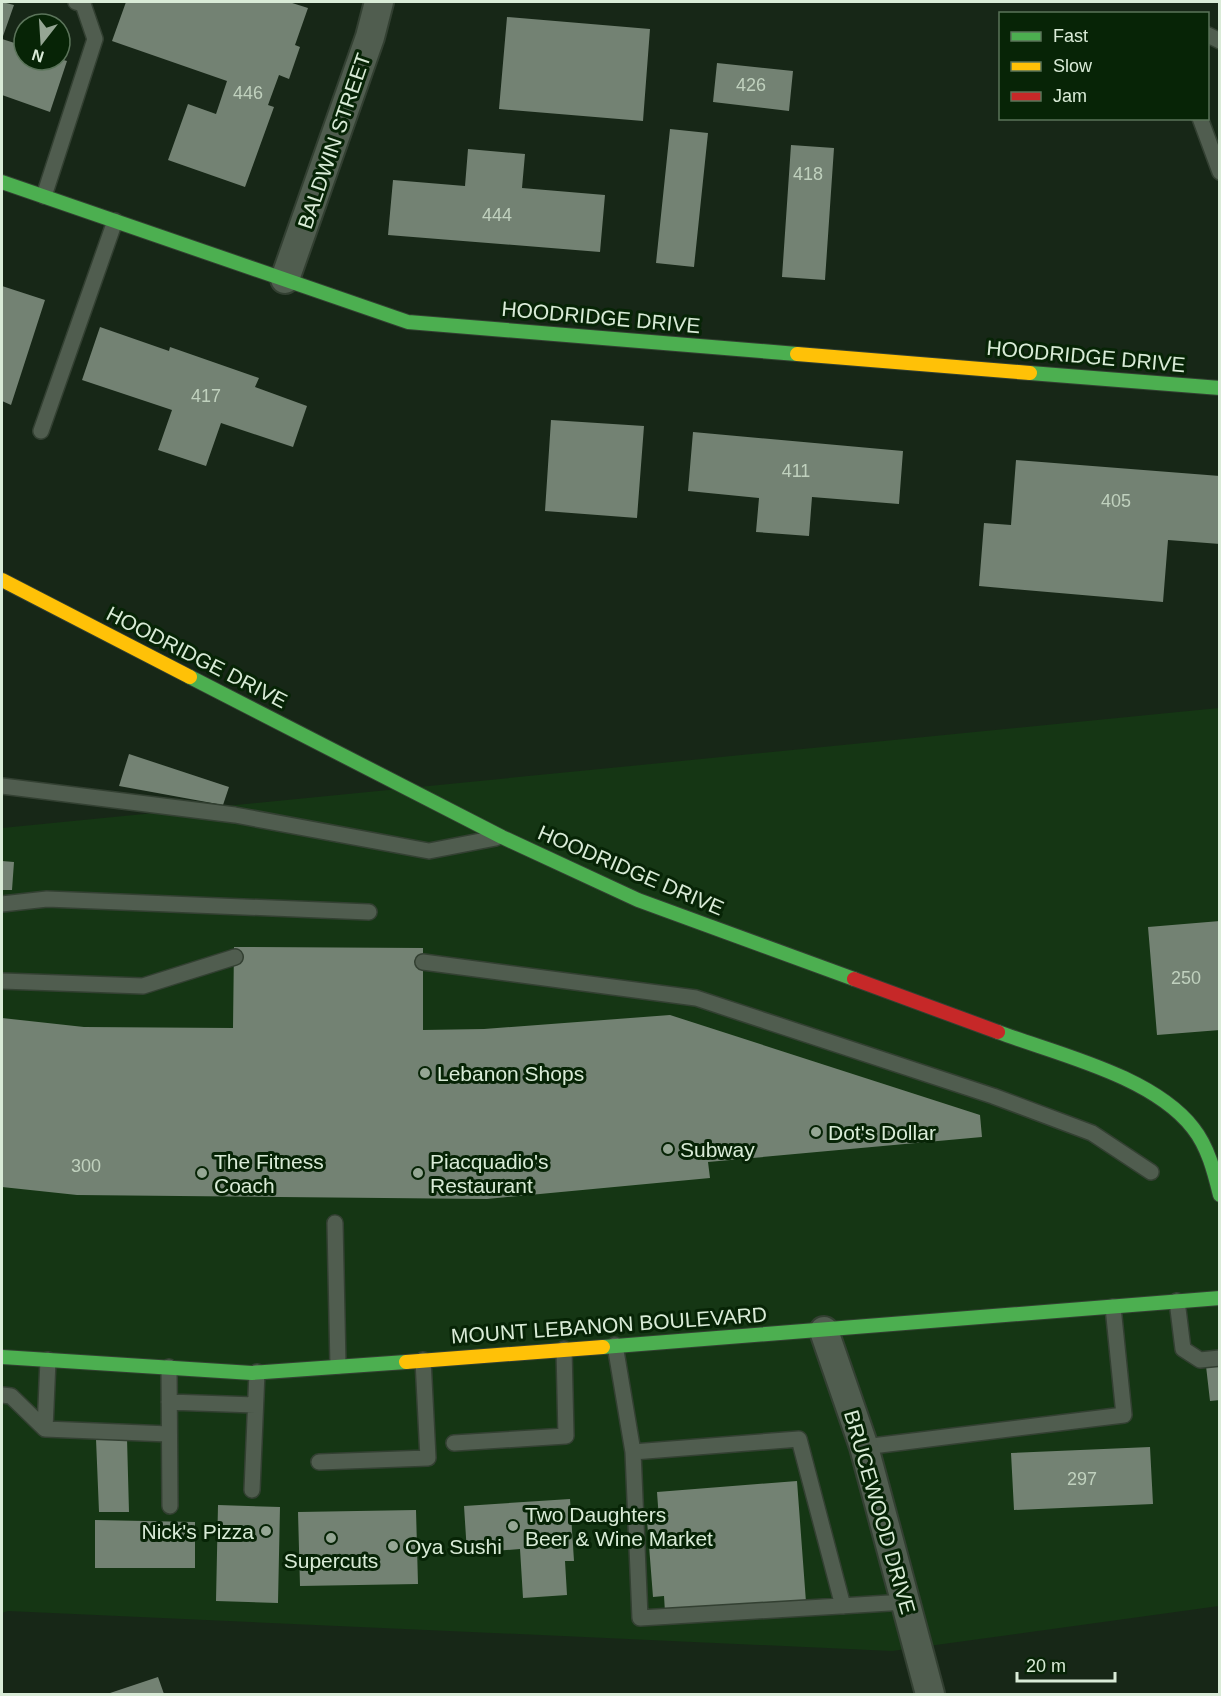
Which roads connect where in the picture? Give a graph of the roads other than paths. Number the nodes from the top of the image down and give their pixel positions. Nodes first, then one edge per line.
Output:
1 (76, 2) edge
2 (379, 2) edge
3 (1201, 120) edge
4 (1220, 172) edge
5 (2, 182) edge
6 (44, 196) junction
7 (115, 221) junction
8 (285, 279) junction
9 (1220, 388) edge
10 (41, 431) dead end
11 (2, 580) edge
12 (2, 786) edge
13 (502, 837) junction
14 (2, 904) edge
15 (369, 912) dead end
16 (235, 957) dead end
17 (423, 962) dead end
18 (2, 981) edge
19 (1152, 1172) dead end
20 (1220, 1195) edge
21 (334, 1223) dead end
22 (1220, 1298) edge
23 (1177, 1301) junction
24 (1113, 1306) junction
25 (824, 1331) junction
26 (615, 1345) junction
27 (564, 1349) junction
28 (2, 1357) edge
29 (1220, 1358) edge
30 (48, 1360) junction
31 (423, 1360) junction
32 (338, 1366) junction
33 (169, 1367) junction
34 (257, 1372) junction
35 (2, 1395) edge
36 (169, 1402) junction
37 (255, 1404) junction
38 (45, 1429) junction
39 (170, 1434) junction
40 (454, 1443) dead end
41 (864, 1447) junction
42 (633, 1452) junction
43 (319, 1462) dead end
44 (252, 1490) dead end
45 (170, 1506) dead end
46 (906, 1602) junction
47 (843, 1606) junction
48 (930, 1695) edge

1 - 6 lane
2 - 8 street, BALDWIN STREET
3 - 4 lane
5 - 6 street, HOODRIDGE DRIVE
6 - 7 street, HOODRIDGE DRIVE
7 - 8 street, HOODRIDGE DRIVE
7 - 10 lane
8 - 9 street, HOODRIDGE DRIVE
11 - 13 street, HOODRIDGE DRIVE
12 - 13 lane
13 - 20 street, HOODRIDGE DRIVE
14 - 15 lane
16 - 18 lane
17 - 19 lane
21 - 32 lane
22 - 23 street, MOUNT LEBANON BOULEVARD
23 - 24 street, MOUNT LEBANON BOULEVARD
23 - 29 lane
24 - 25 street, MOUNT LEBANON BOULEVARD
24 - 41 lane
25 - 26 street, MOUNT LEBANON BOULEVARD
25 - 41 street, BRUCEWOOD DRIVE
26 - 27 street, MOUNT LEBANON BOULEVARD
26 - 42 lane
27 - 31 street, MOUNT LEBANON BOULEVARD
27 - 40 lane
28 - 30 street, MOUNT LEBANON BOULEVARD
30 - 33 street, MOUNT LEBANON BOULEVARD
30 - 38 lane
31 - 32 street, MOUNT LEBANON BOULEVARD
31 - 43 lane
32 - 34 street, MOUNT LEBANON BOULEVARD
33 - 34 street, MOUNT LEBANON BOULEVARD
33 - 36 lane
34 - 37 lane
35 - 38 lane
36 - 37 lane
36 - 39 lane
37 - 44 lane
38 - 39 lane
39 - 45 lane
41 - 46 street, BRUCEWOOD DRIVE
42 - 47 lane
42 - 47 lane
46 - 47 lane
46 - 48 street, BRUCEWOOD DRIVE

